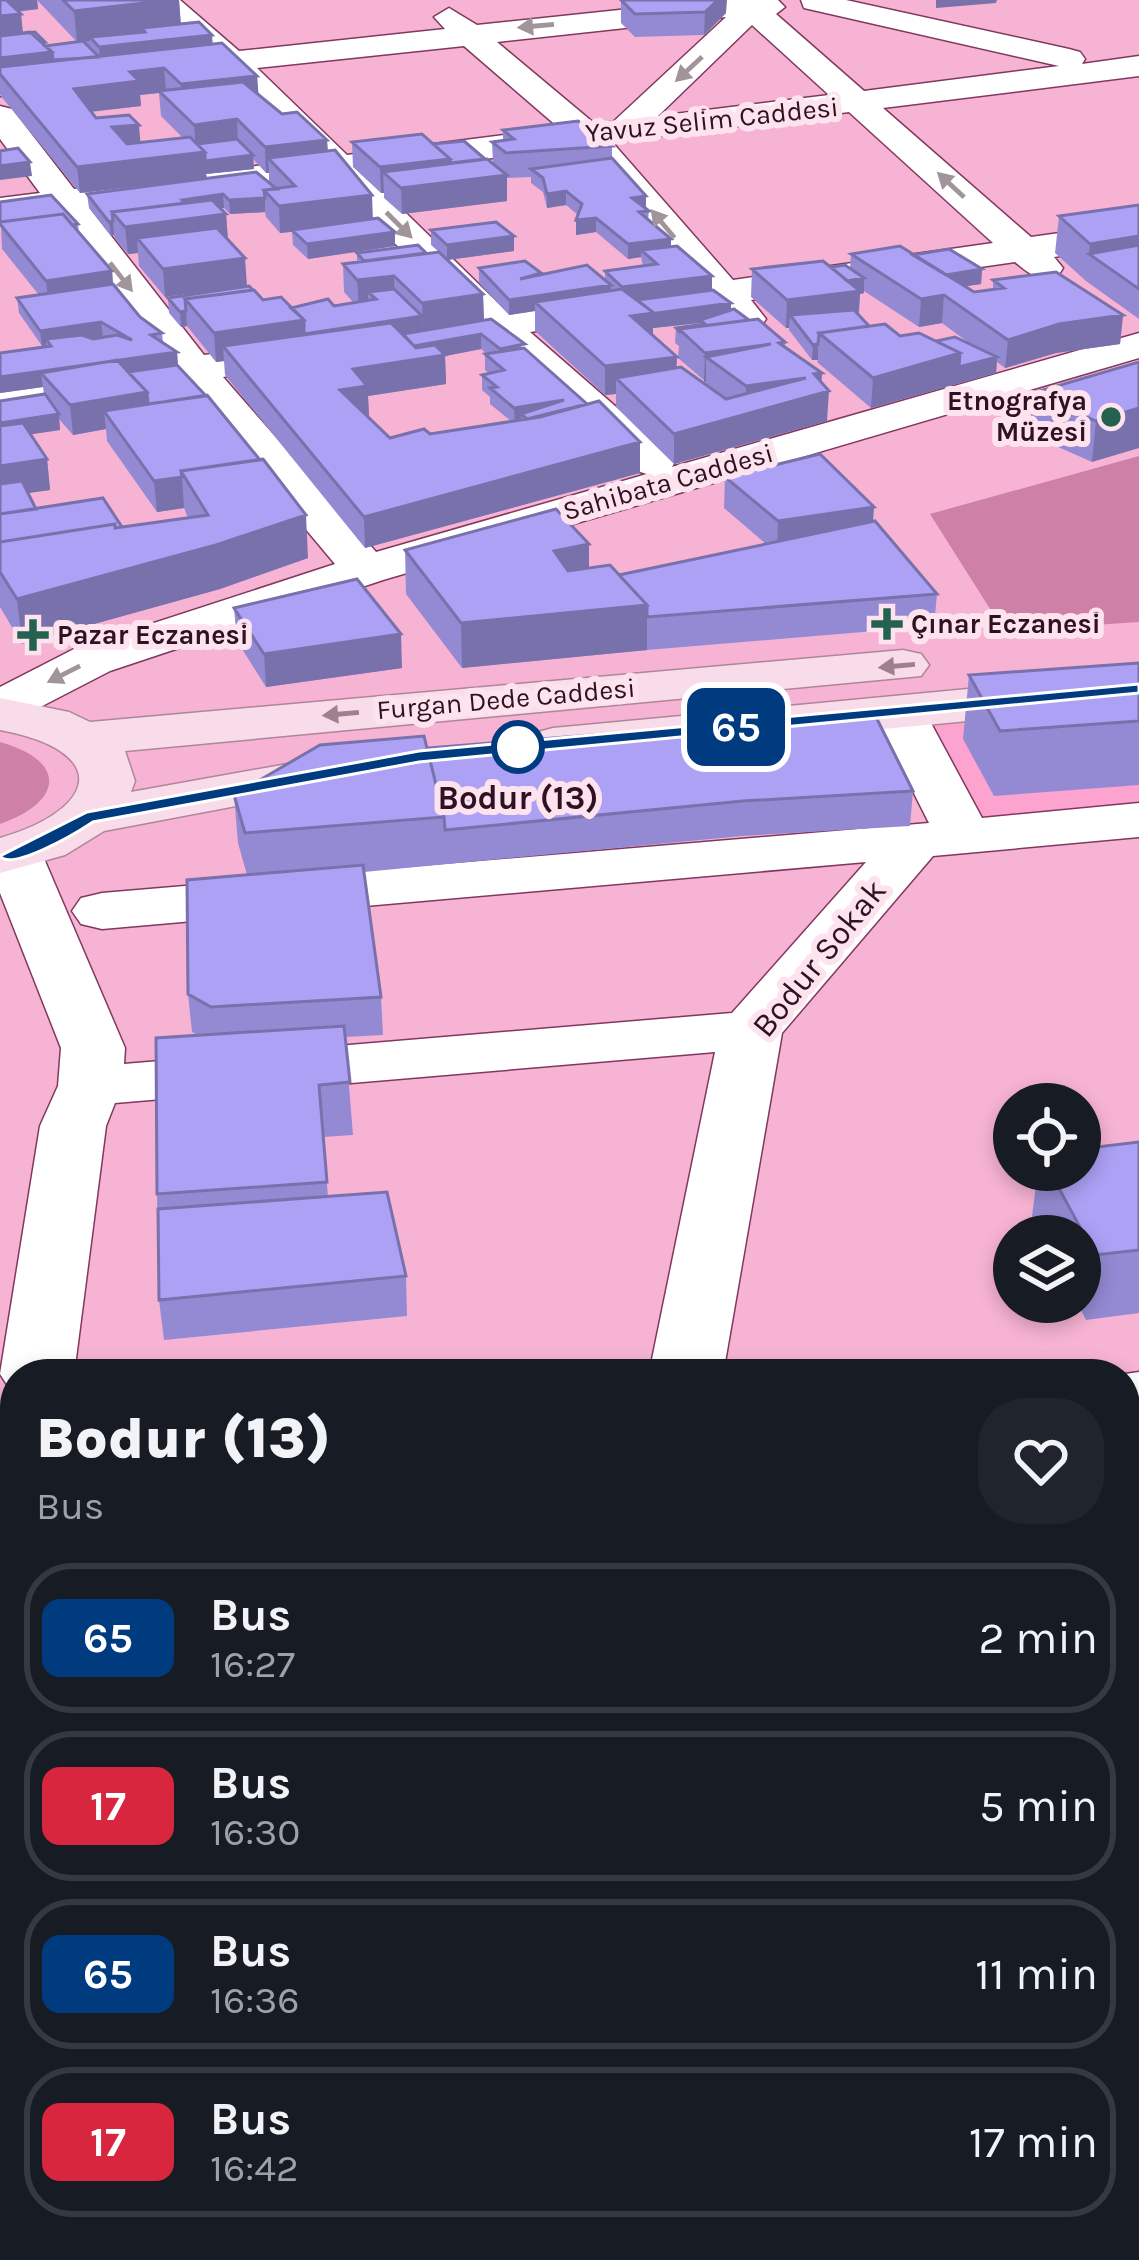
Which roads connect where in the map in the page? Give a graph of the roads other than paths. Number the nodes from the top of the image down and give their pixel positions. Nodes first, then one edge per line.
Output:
1 (162, 0) edge
2 (425, 0) edge
3 (818, 1) edge
4 (739, 5) edge
5 (1019, 15) dead end
6 (471, 32) junction
7 (231, 60) junction
8 (1078, 66) junction
9 (1139, 67) edge
10 (0, 86) edge
11 (1121, 100) dead end
12 (863, 104) junction
13 (0, 116) edge
14 (626, 129) junction
15 (586, 134) junction
16 (339, 165) junction
17 (64, 202) junction
18 (0, 209) edge
19 (1139, 233) edge
20 (1021, 250) junction
21 (721, 292) junction
22 (1076, 292) edge
23 (498, 325) junction
24 (1129, 333) edge
25 (768, 343) edge
26 (194, 370) junction
27 (0, 397) edge
28 (673, 480) junction
29 (366, 570) junction
30 (1139, 645) edge
31 (1139, 689) edge
32 (0, 710) edge
33 (899, 712) junction
34 (88, 739) junction
35 (87, 818) junction
36 (1139, 820) edge
37 (940, 838) junction
38 (6, 855) edge
39 (102, 911) dead end
40 (751, 1030) junction
41 (81, 1106) junction
42 (40, 1359) edge
43 (689, 1359) edge

1 - 7 street
2 - 6 street
3 - 4 street
3 - 8 street
4 -> 6 street
4 - 12 street
4 -> 14 street
5 - 8 street
6 - 7 street
6 - 15 street
7 - 10 street
7 - 16 street
8 - 9 street, Yavuz Selim Caddesi
8 - 11 street
8 - 12 street, Yavuz Selim Caddesi
12 - 14 street, Yavuz Selim Caddesi
20 -> 12 street
13 - 17 street
14 - 15 street, Yavuz Selim Caddesi
15 - 16 street, Yavuz Selim Caddesi
21 -> 15 street
16 - 17 street, Yavuz Selim Caddesi
16 -> 23 street
17 - 18 street, Yavuz Selim Caddesi
17 -> 26 street
19 - 20 street
20 - 21 street
20 - 22 street
21 - 23 street
21 - 25 street
23 - 26 street
23 - 28 street
24 - 28 street, Sahibata Caddesi
26 - 27 street
26 - 29 street
28 - 29 street, Sahibata Caddesi
29 -> 32 street, Sahibata Caddesi
30 -> 34 main road, Furgan Dede Caddesi
31 - 33 main road, Furgan Dede Caddesi
32 - 34 main road
33 - 35 main road, Furgan Dede Caddesi
33 - 37 street
34 - 35 main road
35 - 38 main road, Furgan Dede Caddesi
36 - 37 street
37 - 39 street
37 - 40 street, Bodur Sokak
38 - 41 street
40 - 41 street
40 - 43 street, Bodur Sokak
41 - 42 street

